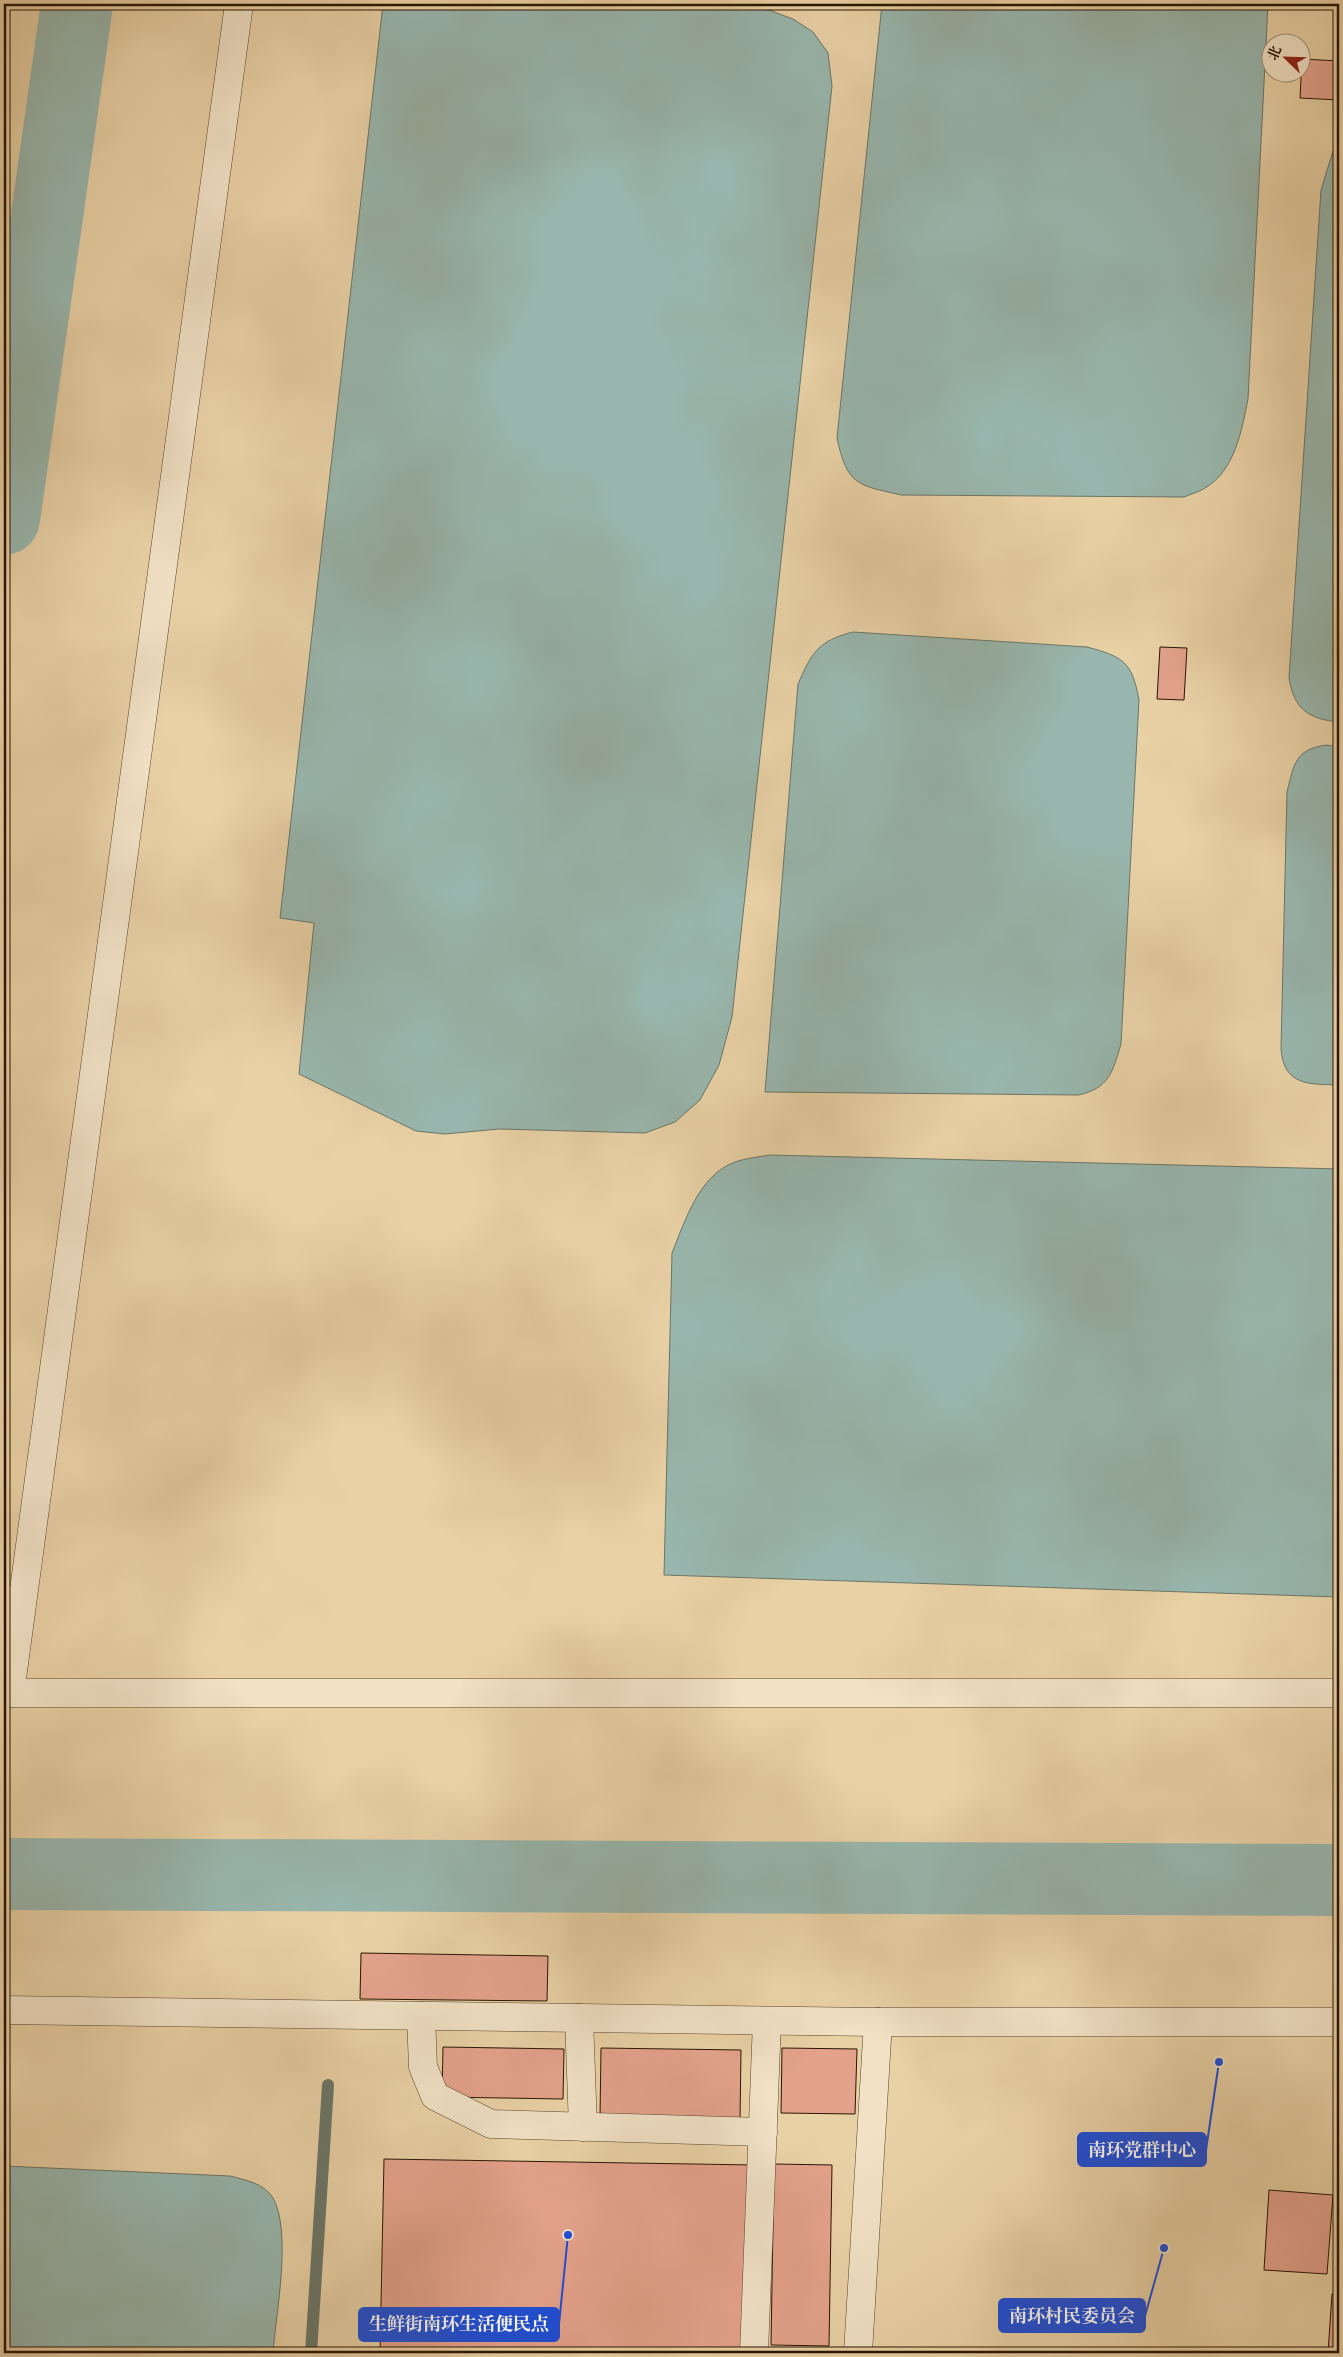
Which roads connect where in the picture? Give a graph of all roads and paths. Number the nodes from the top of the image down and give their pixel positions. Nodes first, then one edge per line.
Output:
1 (240, 4) edge
2 (7, 1693) edge
3 (1339, 1693) edge
4 (4, 2010) edge
5 (420, 2016) junction
6 (579, 2018) junction
7 (767, 2020) junction
8 (878, 2022) junction
9 (1339, 2022) edge
10 (583, 2127) junction
11 (764, 2132) junction
12 (754, 2353) edge
13 (858, 2353) edge

1 - 2 street
2 - 3 street
4 - 5 street
5 - 6 street
5 - 10 street
6 - 7 street
6 - 10 street
7 - 8 street
7 - 11 street
8 - 9 street
8 - 13 street
10 - 11 street
11 - 12 street

